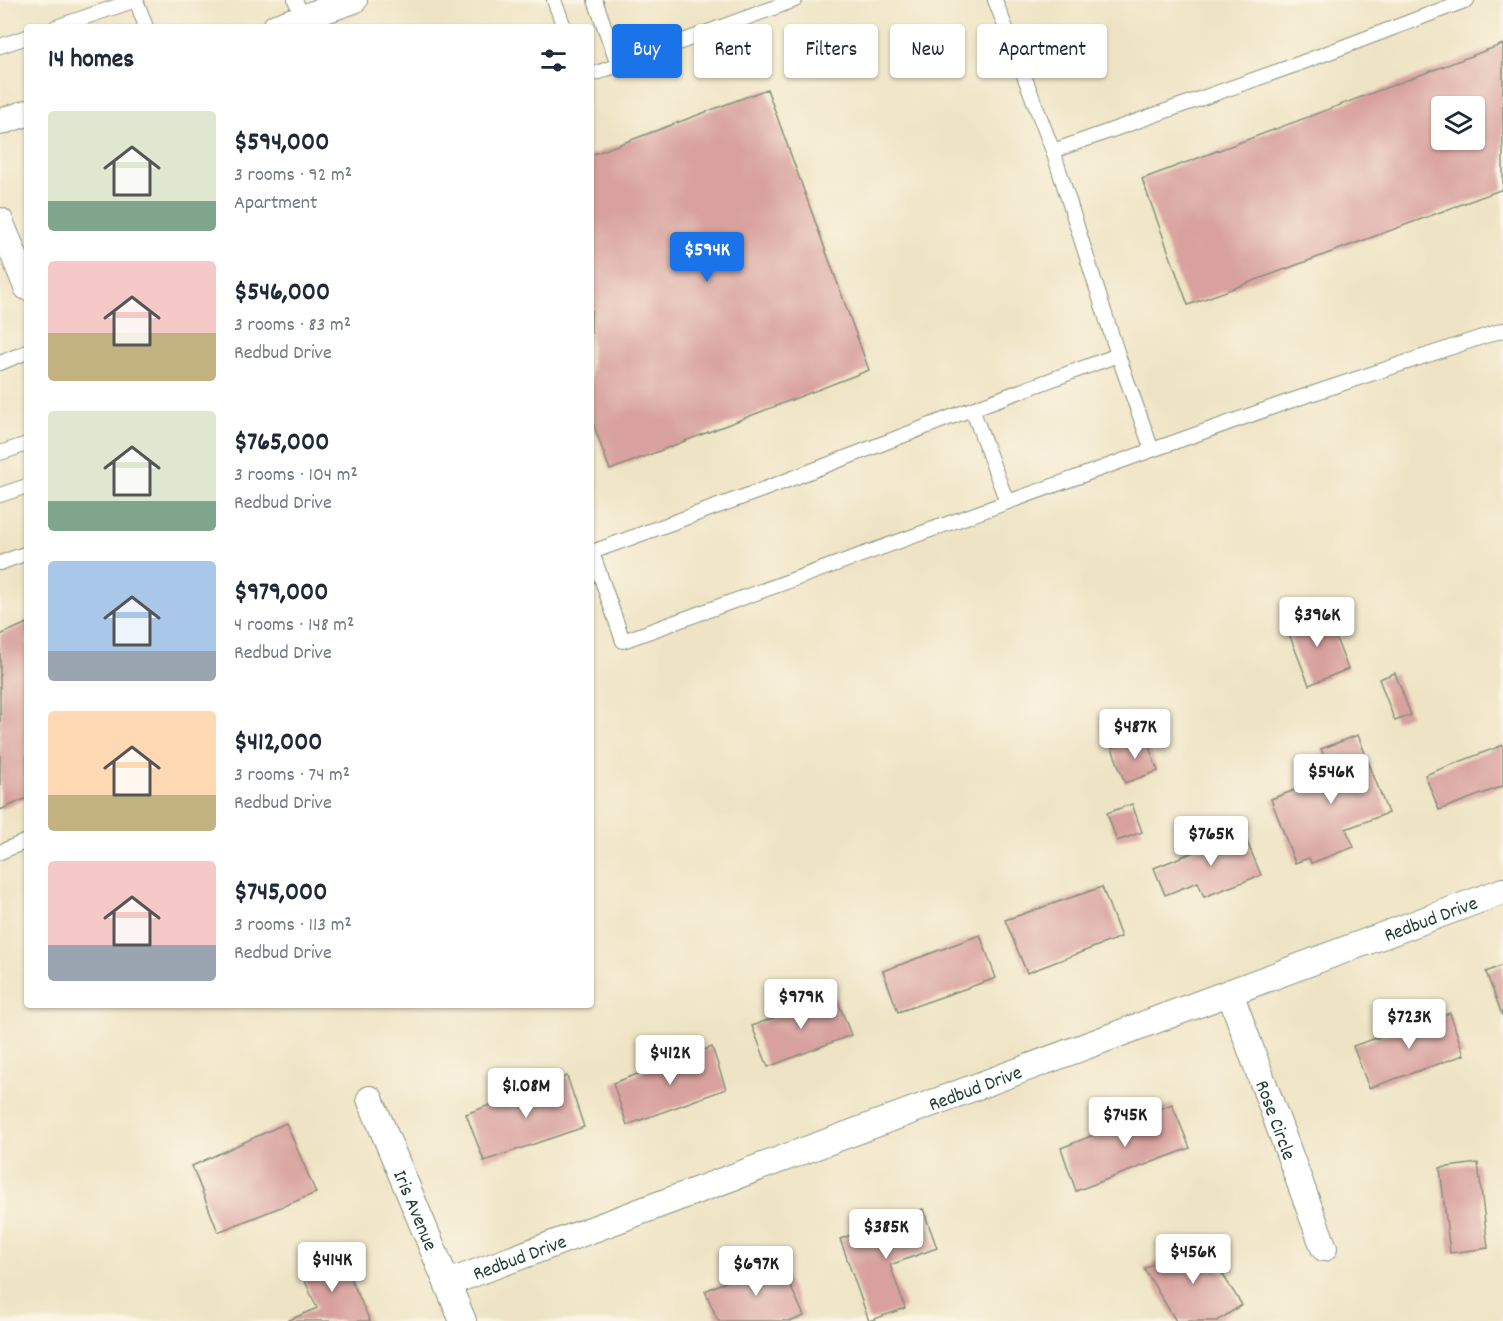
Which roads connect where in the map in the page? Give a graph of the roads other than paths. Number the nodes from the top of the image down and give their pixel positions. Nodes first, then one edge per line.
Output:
1 (136, 0) edge
2 (354, 0) edge
3 (554, 0) edge
4 (596, 0) edge
5 (795, 0) edge
6 (995, 0) edge
7 (1467, 0) edge
8 (299, 9) edge
9 (65, 24) edge
10 (145, 24) edge
11 (280, 24) edge
12 (563, 24) edge
13 (24, 38) edge
14 (682, 41) edge
15 (0, 46) edge
16 (612, 47) edge
17 (612, 67) edge
18 (594, 74) edge
19 (24, 114) edge
20 (0, 122) edge
21 (1053, 151) junction
22 (0, 221) edge
23 (24, 280) edge
24 (1503, 330) edge
25 (24, 353) edge
26 (1119, 355) junction
27 (0, 363) edge
28 (972, 409) junction
29 (24, 445) edge
30 (1152, 450) junction
31 (0, 453) edge
32 (24, 487) edge
33 (0, 495) edge
34 (1007, 502) junction
35 (594, 551) edge
36 (24, 554) edge
37 (594, 558) edge
38 (0, 563) edge
39 (24, 842) edge
40 (0, 852) edge
41 (1503, 891) edge
42 (1230, 993) junction
43 (370, 1099) dead end
44 (1324, 1248) dead end
45 (448, 1283) junction
46 (463, 1321) edge

1 - 9 lane
1 - 10 lane
2 - 8 street
3 - 12 lane
4 - 16 lane
5 - 14 lane
6 - 21 lane
7 - 21 lane
8 - 11 street
13 - 15 lane
17 - 18 lane
19 - 20 street
21 - 26 lane
22 - 23 street
24 - 30 lane
25 - 27 lane
26 - 28 lane
26 - 30 lane
28 - 34 lane
28 - 35 lane
29 - 31 lane
30 - 34 lane
32 - 33 lane
34 - 37 lane
36 - 38 lane
39 - 40 lane
41 - 42 street, Redbud Drive
42 - 44 street, Rose Circle
42 - 45 street, Redbud Drive
43 - 45 street, Iris Avenue
45 - 46 street, Iris Avenue

